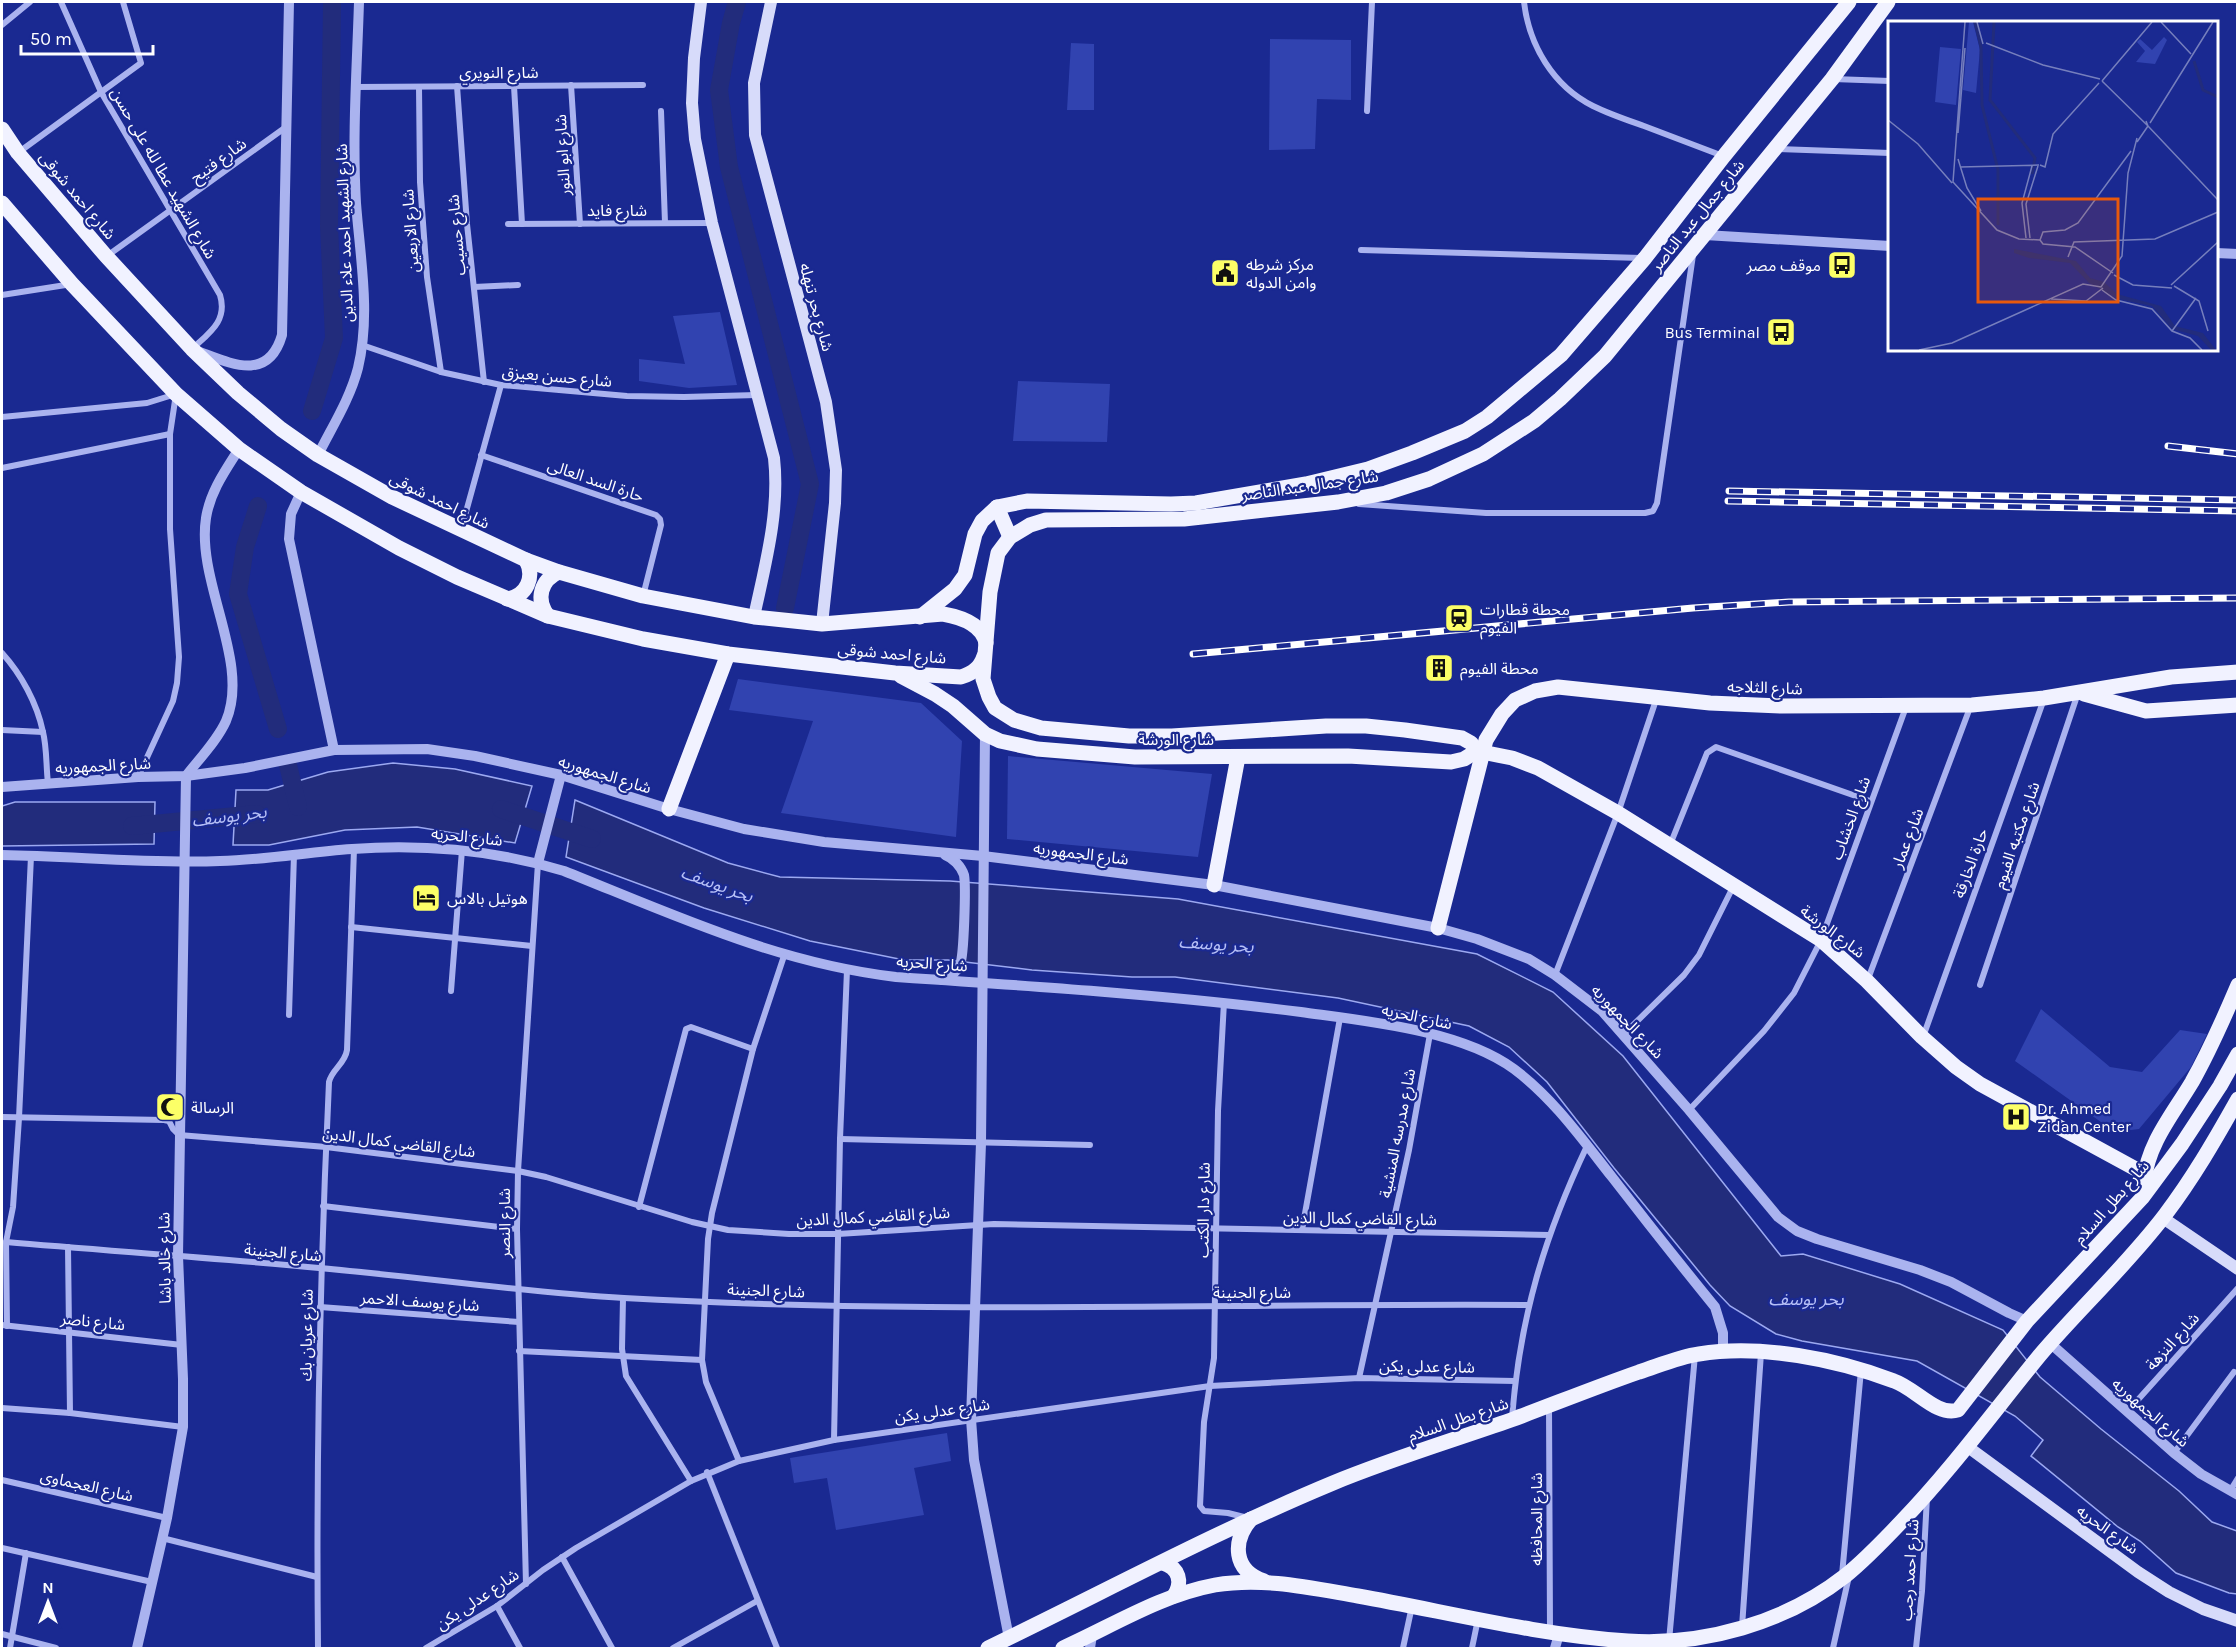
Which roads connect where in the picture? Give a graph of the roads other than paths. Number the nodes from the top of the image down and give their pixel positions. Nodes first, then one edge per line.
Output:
1 (30, 2) edge
2 (61, 2) edge
3 (123, 2) edge
4 (289, 2) edge
5 (359, 2) edge
6 (701, 2) edge
7 (771, 2) edge
8 (1371, 2) edge
9 (1524, 2) edge
10 (1849, 2) edge
11 (1888, 2) edge
12 (2, 25) edge
13 (1832, 79) junction
14 (1888, 81) edge
15 (571, 85) junction
16 (643, 85) dead end
17 (457, 86) junction
18 (514, 86) junction
19 (356, 87) junction
20 (419, 87) junction
21 (101, 92) junction
22 (661, 111) dead end
23 (1367, 111) dead end
24 (287, 127) junction
25 (2, 129) edge
26 (1774, 148) junction
27 (18, 153) junction
28 (1888, 153) edge
29 (1724, 156) junction
30 (2, 203) edge
31 (170, 211) junction
32 (665, 223) junction
33 (712, 223) junction
34 (508, 224) dead end
35 (522, 224) junction
36 (580, 224) junction
37 (1705, 235) junction
38 (1888, 246) edge
39 (1694, 247) junction
40 (1361, 250) dead end
41 (2218, 253) edge
42 (2238, 254) edge
43 (106, 256) junction
44 (1645, 258) junction
45 (72, 284) junction
46 (518, 285) dead end
47 (474, 287) junction
48 (2, 295) edge
49 (362, 345) junction
50 (192, 349) junction
51 (441, 372) junction
52 (484, 382) junction
53 (501, 385) junction
54 (176, 394) junction
55 (757, 395) junction
56 (2, 417) edge
57 (170, 434) junction
58 (239, 449) junction
59 (318, 455) junction
60 (481, 455) junction
61 (2, 468) edge
62 (302, 492) junction
63 (1338, 502) junction
64 (997, 507) junction
65 (460, 530) junction
66 (1010, 537) junction
67 (526, 560) junction
68 (559, 573) junction
69 (643, 596) junction
70 (507, 598) junction
71 (548, 616) junction
72 (754, 617) junction
73 (920, 617) junction
74 (822, 624) junction
75 (985, 649) junction
76 (2, 653) edge
77 (728, 654) junction
78 (2238, 672) edge
79 (895, 673) junction
80 (2078, 693) junction
81 (1657, 697) junction
82 (2044, 698) junction
83 (1972, 705) junction
84 (2238, 705) edge
85 (1906, 706) junction
86 (2, 730) edge
87 (43, 732) junction
88 (985, 734) junction
89 (334, 750) junction
90 (1479, 751) junction
91 (1238, 757) junction
92 (561, 775) junction
93 (186, 776) junction
94 (138, 777) junction
95 (48, 783) junction
96 (2, 787) edge
97 (1870, 801) junction
98 (669, 809) junction
99 (1618, 813) junction
100 (1670, 846) junction
101 (354, 849) junction
102 (462, 849) junction
103 (937, 852) junction
104 (294, 854) junction
105 (2, 855) edge
106 (31, 856) junction
107 (983, 856) junction
108 (185, 862) junction
109 (538, 863) junction
110 (1214, 885) junction
111 (1734, 886) junction
112 (351, 927) junction
113 (1438, 928) junction
114 (455, 938) junction
115 (1821, 940) junction
116 (532, 946) junction
117 (784, 956) junction
118 (847, 970) junction
119 (1555, 975) junction
120 (942, 980) junction
121 (1867, 981) junction
122 (983, 983) junction
123 (1980, 985) dead end
124 (2238, 985) edge
125 (451, 991) dead end
126 (1224, 1002) junction
127 (290, 1015) dead end
128 (1340, 1017) junction
129 (1430, 1034) junction
130 (1624, 1034) junction
131 (1922, 1037) junction
132 (753, 1049) junction
133 (2238, 1054) edge
134 (2236, 1103) edge
135 (1689, 1110) junction
136 (2, 1117) edge
137 (19, 1118) junction
138 (2238, 1122) edge
139 (179, 1135) junction
140 (840, 1139) junction
141 (981, 1143) junction
142 (1090, 1145) dead end
143 (1587, 1146) junction
144 (326, 1147) junction
145 (2207, 1155) junction
146 (518, 1171) junction
147 (2145, 1174) junction
148 (2142, 1198) junction
149 (323, 1206) junction
150 (639, 1207) junction
151 (2163, 1218) junction
152 (978, 1224) junction
153 (710, 1227) junction
154 (517, 1229) junction
155 (1216, 1229) junction
156 (1302, 1230) junction
157 (1391, 1232) junction
158 (838, 1234) junction
159 (1548, 1235) junction
160 (6, 1242) junction
161 (68, 1247) junction
162 (178, 1256) junction
163 (320, 1268) junction
164 (2238, 1269) edge
165 (2238, 1288) edge
166 (519, 1290) junction
167 (623, 1298) junction
168 (704, 1301) junction
169 (1375, 1304) junction
170 (1528, 1305) junction
171 (1215, 1306) junction
172 (320, 1307) junction
173 (837, 1307) junction
174 (974, 1307) junction
175 (519, 1322) junction
176 (4, 1326) edge
177 (2022, 1327) junction
178 (70, 1332) junction
179 (182, 1345) junction
180 (2047, 1348) junction
181 (519, 1351) junction
182 (1723, 1351) junction
183 (1761, 1352) junction
184 (1695, 1354) junction
185 (622, 1357) junction
186 (702, 1360) junction
187 (1862, 1370) junction
188 (2234, 1372) dead end
189 (1359, 1378) junction
190 (1515, 1381) junction
191 (1210, 1386) junction
192 (1548, 1406) junction
193 (2, 1408) edge
194 (2127, 1412) junction
195 (70, 1413) junction
196 (971, 1419) junction
197 (1511, 1420) junction
198 (183, 1427) junction
199 (834, 1440) junction
200 (1968, 1447) junction
201 (2174, 1454) junction
202 (739, 1461) junction
203 (707, 1473) junction
204 (2238, 1478) edge
205 (2, 1480) edge
206 (691, 1481) junction
207 (2234, 1493) edge
208 (1928, 1494) junction
209 (167, 1518) junction
210 (1251, 1519) junction
211 (162, 1538) junction
212 (2, 1548) edge
213 (26, 1554) junction
214 (562, 1557) junction
215 (1163, 1563) junction
216 (1846, 1575) junction
217 (317, 1577) junction
218 (152, 1582) junction
219 (1270, 1582) junction
220 (526, 1584) junction
221 (1174, 1596) junction
222 (757, 1600) junction
223 (497, 1606) junction
224 (1412, 1606) junction
225 (1478, 1619) junction
226 (2238, 1621) edge
227 (1742, 1628) junction
228 (2, 1634) edge
229 (12, 1637) junction
230 (1009, 1638) junction
231 (1555, 1639) edge
232 (1668, 1641) junction
233 (1091, 1642) edge
234 (1684, 1644) edge
235 (1625, 1645) edge
236 (10, 1648) edge
237 (56, 1648) edge
238 (137, 1648) edge
239 (318, 1648) edge
240 (426, 1648) edge
241 (520, 1648) edge
242 (612, 1648) edge
243 (672, 1648) edge
244 (777, 1648) edge
245 (988, 1648) edge
246 (1063, 1648) edge
247 (1403, 1648) edge
248 (1472, 1648) edge
249 (1833, 1648) edge
250 (1916, 1648) edge

1 - 12 street
2 - 21 street, شارع الشهيد عطا لله على حسن
3 - 21 street
4 - 24 street
5 - 19 street, شارع الشهيد احمد علاء الدين
6 - 33 main road
7 - 74 main road, شارع بحر تنهله
8 - 23 street
9 - 29 street
10 - 29 main road, شارع جمال عبد الناصر
11 - 13 main road, شارع جمال عبد الناصر
13 - 14 street
13 - 26 main road, شارع جمال عبد الناصر
15 - 16 street, شارع النويري
15 - 18 street, شارع النويري
15 - 36 street, شارع ابو النور
17 - 18 street, شارع النويري
17 - 20 street, شارع النويري
17 - 47 street, شارع حسيب
18 - 35 street
19 - 20 street, شارع النويري
19 - 49 street, شارع الشهيد احمد علاء الدين
20 - 51 street, شارع الاربعين
21 - 27 street
21 - 31 street, شارع الشهيد عطا لله على حسن
22 - 32 street
24 - 31 street, شارع فتيح
24 - 50 street
25 - 27 main road, شارع احمد شوقى
26 - 28 street
26 - 37 main road, شارع جمال عبد الناصر
27 - 43 main road, شارع احمد شوقى
29 - 44 main road, شارع جمال عبد الناصر
30 - 45 main road, شارع احمد شوقى
31 - 43 street, شارع فتيح
31 - 50 street, شارع الشهيد عطا لله على حسن
32 - 33 street, شارع فايد
32 - 36 street, شارع فايد
33 - 55 main road
34 - 35 street, شارع فايد
35 - 36 street, شارع فايد
37 - 38 street
37 - 39 main road, شارع جمال عبد الناصر
39 - 63 main road, شارع جمال عبد الناصر
39 - 63 street
40 - 44 street
41 - 42 street
43 - 50 main road, شارع احمد شوقى
44 - 64 main road, شارع جمال عبد الناصر
45 - 48 street
45 - 54 main road, شارع احمد شوقى
46 - 47 street
47 - 52 street, شارع حسيب
49 - 51 street, شارع حسن بعيزق
49 - 59 street, شارع الشهيد احمد علاء الدين
50 - 59 main road, شارع احمد شوقى
51 - 52 street, شارع حسن بعيزق
52 - 53 street, شارع حسن بعيزق
53 - 55 street, شارع حسن بعيزق
53 - 60 street
54 - 56 street
54 - 57 street
54 - 58 main road, شارع احمد شوقى
55 - 72 main road
57 - 61 street
57 - 94 street
58 - 62 main road, شارع احمد شوقى
58 - 93 street
59 - 65 main road, شارع احمد شوقى
60 - 65 street
60 - 69 street, حارة السد العالى
62 - 70 main road, شارع احمد شوقى
62 - 89 street
63 - 66 main road, شارع جمال عبد الناصر
64 - 66 main road
64 - 73 main road
65 - 67 main road, شارع احمد شوقى
66 - 75 main road
67 - 68 main road, شارع احمد شوقى
67 - 70 main road
68 - 69 main road, شارع احمد شوقى
68 - 71 main road
69 - 72 main road, شارع احمد شوقى
70 - 71 main road, شارع احمد شوقى
71 - 77 main road, شارع احمد شوقى
72 - 74 main road, شارع احمد شوقى
73 - 74 main road, شارع احمد شوقى
73 - 75 main road, شارع احمد شوقى
75 - 79 main road, شارع احمد شوقى
75 - 90 main road, شارع الورشة
76 - 87 street
77 - 79 main road, شارع احمد شوقى
77 - 98 main road
78 - 80 main road, شارع الثلاجه
79 - 88 main road, شارع الورشة
80 - 82 main road, شارع الثلاجه
80 - 84 main road, شارع الثلاجه
80 - 123 street, شارع مكتبه الفيوم
81 - 85 main road, شارع الثلاجه
81 - 90 main road, شارع الثلاجه
81 - 99 street
82 - 83 main road, شارع الثلاجه
82 - 131 street, حارة الخارقة
83 - 85 main road, شارع الثلاجه
83 - 121 street, شارع عمار
85 - 97 street, شارع الخشاب
86 - 87 street
87 - 95 street
88 - 91 main road, شارع الورشة
88 - 107 street
89 - 92 street, شارع الجمهوريه
89 - 93 street, شارع الجمهوريه
90 - 91 main road, شارع الورشة
90 - 99 main road, شارع الورشة
90 - 113 main road, شارع الثلاجه
91 - 110 main road
92 - 98 street, شارع الجمهوريه
92 - 109 street
93 - 94 street, شارع الجمهوريه
93 - 108 street, شارع خالد باشا
94 - 95 street, شارع الجمهوريه
95 - 96 street, شارع الجمهوريه
97 - 100 street
97 - 115 street, شارع الخشاب
98 - 103 street, شارع الجمهوريه
99 - 100 main road, شارع الورشة
99 - 119 street
100 - 111 main road, شارع الورشة
101 - 102 street, شارع الحريه
101 - 104 street, شارع الحريه
101 - 112 street, شارع عريان بك
102 - 109 street, شارع الحريه
102 - 114 street
103 - 107 street, شارع الجمهوريه
103 - 120 street
104 - 108 street, شارع الحريه
104 - 127 street
105 - 106 street, شارع الحريه
106 - 108 street, شارع الحريه
106 - 137 street
107 - 110 street, شارع الجمهوريه
107 - 122 street
108 - 139 street, شارع خالد باشا
109 - 116 street, شارع النصر
109 - 117 street, شارع الحريه
110 - 113 street, شارع الجمهوريه
111 - 115 main road, شارع الورشة
111 - 130 street
112 - 114 street
112 - 144 street, شارع عريان بك
113 - 119 street, شارع الجمهوريه
114 - 116 street
114 - 125 street
115 - 121 main road, شارع الورشة
115 - 135 street, شارع الخشاب
116 - 146 street, شارع النصر
117 - 118 street, شارع الحريه
117 - 132 street
118 - 120 street, شارع الحريه
118 - 140 street
119 - 130 street, شارع الجمهوريه
120 - 122 street, شارع الحريه
121 - 131 main road, شارع الورشة
122 - 126 street, شارع الحريه
122 - 141 street
124 - 147 main road
126 - 128 street, شارع الحريه
126 - 155 street, شارع دار الكتب
128 - 129 street, شارع الحريه
128 - 156 street
129 - 143 street, شارع الحريه
129 - 157 street, شارع مدرسه المنشية
130 - 135 street, شارع الجمهوريه
131 - 147 main road, شارع الورشة
132 - 150 street
132 - 153 street
133 - 148 main road, شارع بطل السلام
134 - 145 main road
135 - 177 street, شارع الجمهوريه
136 - 137 street, شارع القاضي كمال الدين
137 - 139 street, شارع القاضي كمال الدين
137 - 160 street
138 - 145 main road
139 - 144 street, شارع القاضي كمال الدين
139 - 162 street, شارع خالد باشا
140 - 141 street
140 - 158 street
141 - 142 street
141 - 152 street
143 - 159 street
143 - 182 street, شارع الحريه
144 - 146 street, شارع القاضي كمال الدين
144 - 149 street, شارع عريان بك
145 - 151 main road
146 - 150 street, شارع القاضي كمال الدين
146 - 154 street, شارع النصر
147 - 148 main road
148 - 177 main road, شارع بطل السلام
149 - 154 street
149 - 163 street, شارع عريان بك
150 - 153 street, شارع القاضي كمال الدين
151 - 164 main road
151 - 180 main road
152 - 155 street, شارع القاضي كمال الدين
152 - 158 street, شارع القاضي كمال الدين
152 - 174 street
153 - 158 street, شارع القاضي كمال الدين
153 - 168 street
154 - 166 street, شارع النصر
155 - 156 street, شارع القاضي كمال الدين
155 - 171 street, شارع دار الكتب
156 - 157 street, شارع القاضي كمال الدين
157 - 159 street, شارع القاضي كمال الدين
157 - 169 street, شارع مدرسه المنشية
158 - 173 street
159 - 170 street
160 - 161 street, شارع الجنينة
160 - 176 street
161 - 162 street, شارع الجنينة
161 - 178 street
162 - 163 street, شارع الجنينة
162 - 179 street, شارع خالد باشا
163 - 166 street, شارع الجنينة
163 - 172 street, شارع عريان بك
165 - 194 street, شارع النزهة
166 - 167 street, شارع الجنينة
166 - 175 street, شارع النصر
167 - 168 street, شارع الجنينة
167 - 185 street
168 - 173 street, شارع الجنينة
168 - 186 street
169 - 170 street, شارع الجنينة
169 - 171 street, شارع الجنينة
169 - 189 street, شارع مدرسه المنشية
170 - 190 street
171 - 174 street, شارع الجنينة
171 - 191 street, شارع دار الكتب
172 - 175 street, شارع يوسف الاحمر
172 - 217 street, شارع عريان بك
173 - 174 street, شارع الجنينة
173 - 199 street
174 - 196 street
175 - 181 street, شارع النصر
176 - 178 street, شارع ناصر
177 - 187 main road, شارع بطل السلام
178 - 179 street, شارع ناصر
178 - 195 street
179 - 198 street, شارع خالد باشا
180 - 194 street, شارع الجمهوريه
180 - 200 main road
181 - 185 street
181 - 220 street, شارع النصر
182 - 183 main road, شارع بطل السلام
182 - 184 main road, شارع بطل السلام
183 - 187 main road, شارع بطل السلام
183 - 227 street
184 - 192 main road, شارع بطل السلام
184 - 232 street
185 - 186 street
185 - 206 street
186 - 202 street
187 - 216 street
188 - 201 street
189 - 190 street, شارع عدلى يكن
189 - 191 street, شارع عدلى يكن
190 - 197 street
191 - 196 street, شارع عدلى يكن
191 - 210 street, شارع دار الكتب
192 - 197 main road, شارع بطل السلام
192 - 231 street, شارع المحافظه
193 - 195 street
194 - 201 street, شارع الجمهوريه
195 - 198 street
196 - 199 street, شارع عدلى يكن
196 - 230 street
197 - 210 main road, شارع بطل السلام
198 - 209 street, شارع خالد باشا
199 - 202 street, شارع عدلى يكن
200 - 208 main road
200 - 226 main road, شارع الحريه
201 - 207 street, شارع الجمهوريه
202 - 203 street, شارع عدلى يكن
203 - 206 street, شارع عدلى يكن
203 - 222 street
204 - 207 street
205 - 209 street, شارع العجماوى
206 - 214 street, شارع عدلى يكن
208 - 216 main road
208 - 250 street, شارع احمد رجب
209 - 211 street, شارع خالد باشا
210 - 215 main road, شارع بطل السلام
210 - 219 main road
211 - 217 street
211 - 218 street, شارع خالد باشا
212 - 213 street
213 - 218 street
213 - 229 street
214 - 220 street, شارع عدلى يكن
214 - 242 street
215 - 221 main road
215 - 230 main road, شارع بطل السلام
216 - 227 main road
216 - 249 street
217 - 239 street, شارع عريان بك
218 - 238 street, شارع خالد باشا
219 - 221 main road
219 - 224 main road
220 - 223 street, شارع عدلى يكن
221 - 233 main road
222 - 243 street
222 - 244 street
223 - 240 street, شارع عدلى يكن
223 - 241 street
224 - 225 main road
224 - 247 street
225 - 231 main road
225 - 248 street
227 - 234 main road
228 - 229 street
229 - 236 street
229 - 237 street
230 - 245 main road, شارع بطل السلام
231 - 235 main road
232 - 234 main road
232 - 235 main road
233 - 246 main road

